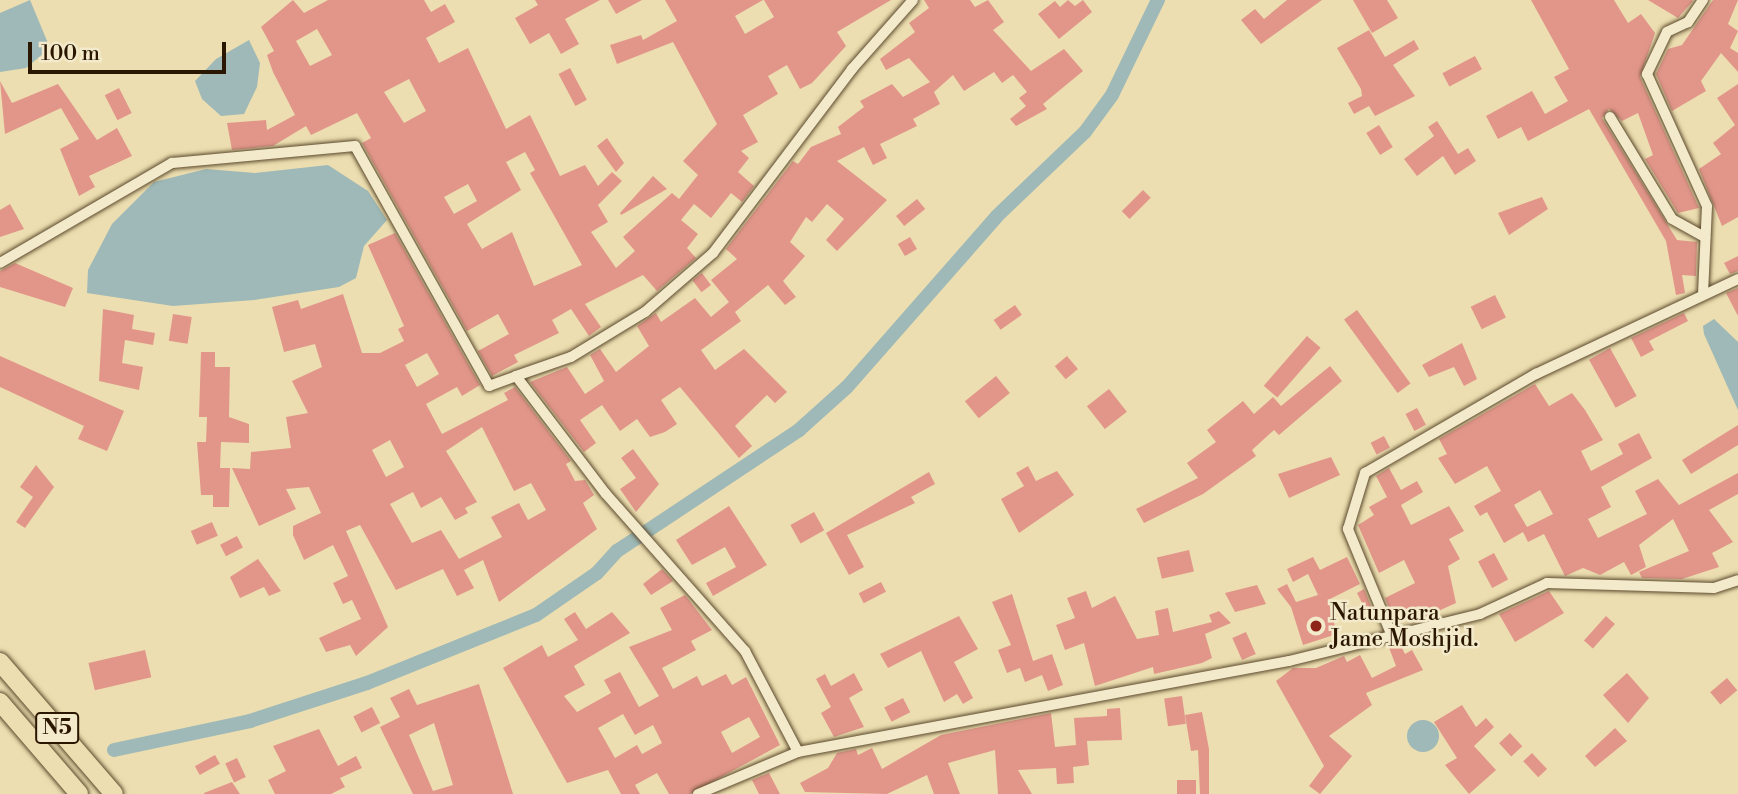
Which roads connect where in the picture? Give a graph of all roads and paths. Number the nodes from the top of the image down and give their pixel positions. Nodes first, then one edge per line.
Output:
1 (913, 0) edge
2 (1703, 0) edge
3 (1611, 117) dead end
4 (1705, 237) junction
5 (0, 263) edge
6 (1738, 279) edge
7 (1703, 293) junction
8 (516, 376) junction
9 (1738, 580) edge
10 (1392, 636) junction
11 (0, 662) edge
12 (0, 702) edge
13 (797, 752) junction
14 (79, 794) edge
15 (114, 794) edge
16 (698, 794) edge

1 - 8 street
2 - 4 street
3 - 4 street
4 - 7 street
5 - 8 street
6 - 7 street
7 - 10 street
8 - 13 street
9 - 10 street
10 - 13 street
11 - 15 highway, N5
12 - 14 highway, N5
13 - 16 street

